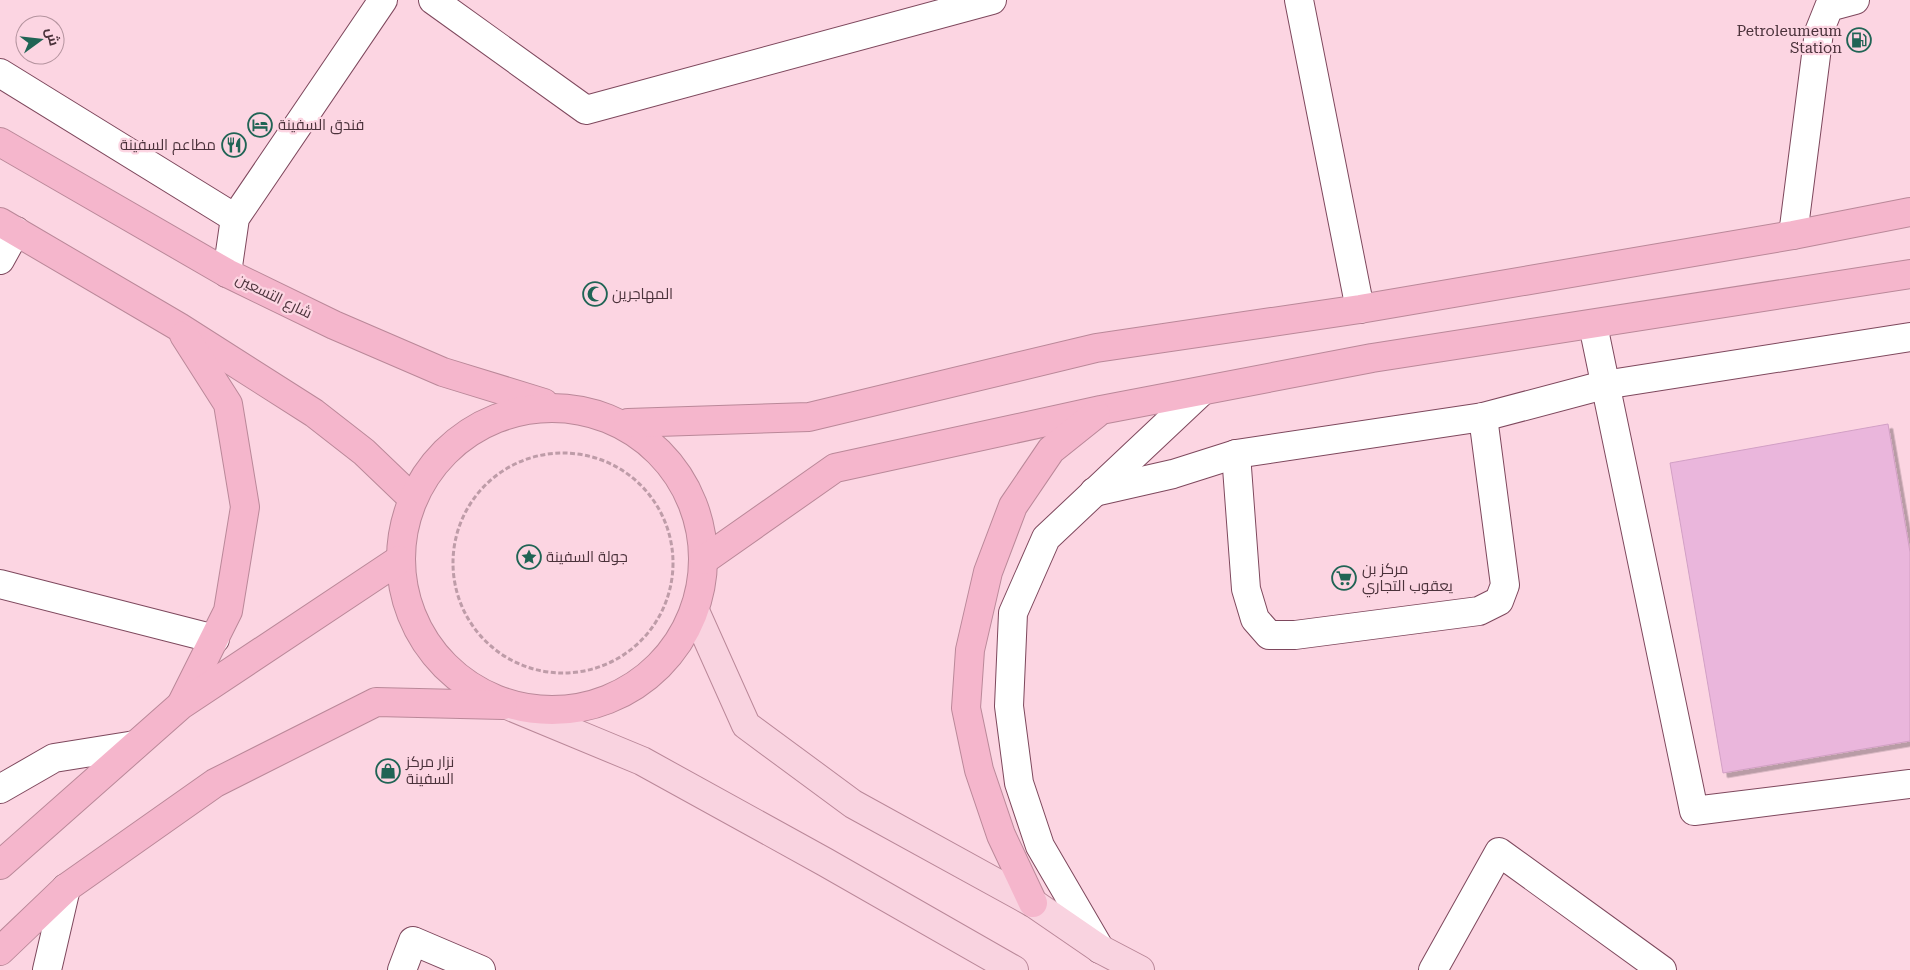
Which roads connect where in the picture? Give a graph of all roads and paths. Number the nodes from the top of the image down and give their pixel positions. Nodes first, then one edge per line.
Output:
1 (383, 0) edge
2 (433, 0) edge
3 (992, 0) edge
4 (1299, 0) edge
5 (1855, 0) edge
6 (932, 8) edge
7 (0, 73) edge
8 (0, 142) edge
9 (1910, 212) edge
10 (235, 218) junction
11 (8, 226) edge
12 (1793, 235) junction
13 (0, 260) edge
14 (227, 273) junction
15 (1910, 274) edge
16 (1360, 309) junction
17 (1592, 325) junction
18 (179, 327) junction
19 (1910, 337) edge
20 (1604, 385) junction
21 (1201, 392) junction
22 (567, 410) junction
23 (1101, 410) junction
24 (1483, 417) junction
25 (628, 423) junction
26 (1236, 454) junction
27 (1094, 492) junction
28 (412, 498) junction
29 (662, 512) joint
30 (400, 560) junction
31 (704, 560) junction
32 (0, 584) edge
33 (695, 611) junction
34 (215, 639) junction
35 (181, 705) junction
36 (507, 705) junction
37 (135, 745) junction
38 (1910, 784) edge
39 (0, 789) edge
40 (0, 865) edge
41 (66, 888) junction
42 (1033, 903) junction
43 (1100, 949) junction
44 (0, 951) edge
45 (47, 970) edge
46 (402, 970) edge
47 (481, 970) edge
48 (1013, 970) edge
49 (1140, 970) edge
50 (1433, 970) edge
51 (1662, 970) edge

1 - 10 street
2 - 6 street
3 - 6 street
4 - 16 street
5 - 12 street
7 - 10 street
8 - 14 highway, شارع التسعين
9 - 12 highway
10 - 14 street
11 - 13 street
11 - 18 highway
12 - 16 highway
14 - 22 highway, شارع التسعين
15 - 17 highway
16 - 25 highway
17 - 20 street
17 - 21 highway
18 - 28 highway
18 - 34 highway
19 - 20 street
20 - 24 street
20 - 38 street
21 - 23 highway
21 - 27 street
22 - 25 highway
22 - 28 highway
23 - 31 highway
23 - 42 highway
24 - 26 street
24 - 26 street
25 - 31 highway
26 - 27 street
27 - 43 street
28 - 30 highway
29 - 29 path
30 - 35 highway
30 - 36 highway
31 - 33 highway
32 - 34 street
33 - 36 highway
33 - 42 main road
34 - 35 highway
35 - 37 highway
36 - 41 highway
36 - 48 main road
37 - 39 street
37 - 40 highway
41 - 44 highway
41 - 45 street
42 - 43 main road
43 - 49 main road
46 - 47 street
50 - 51 street

